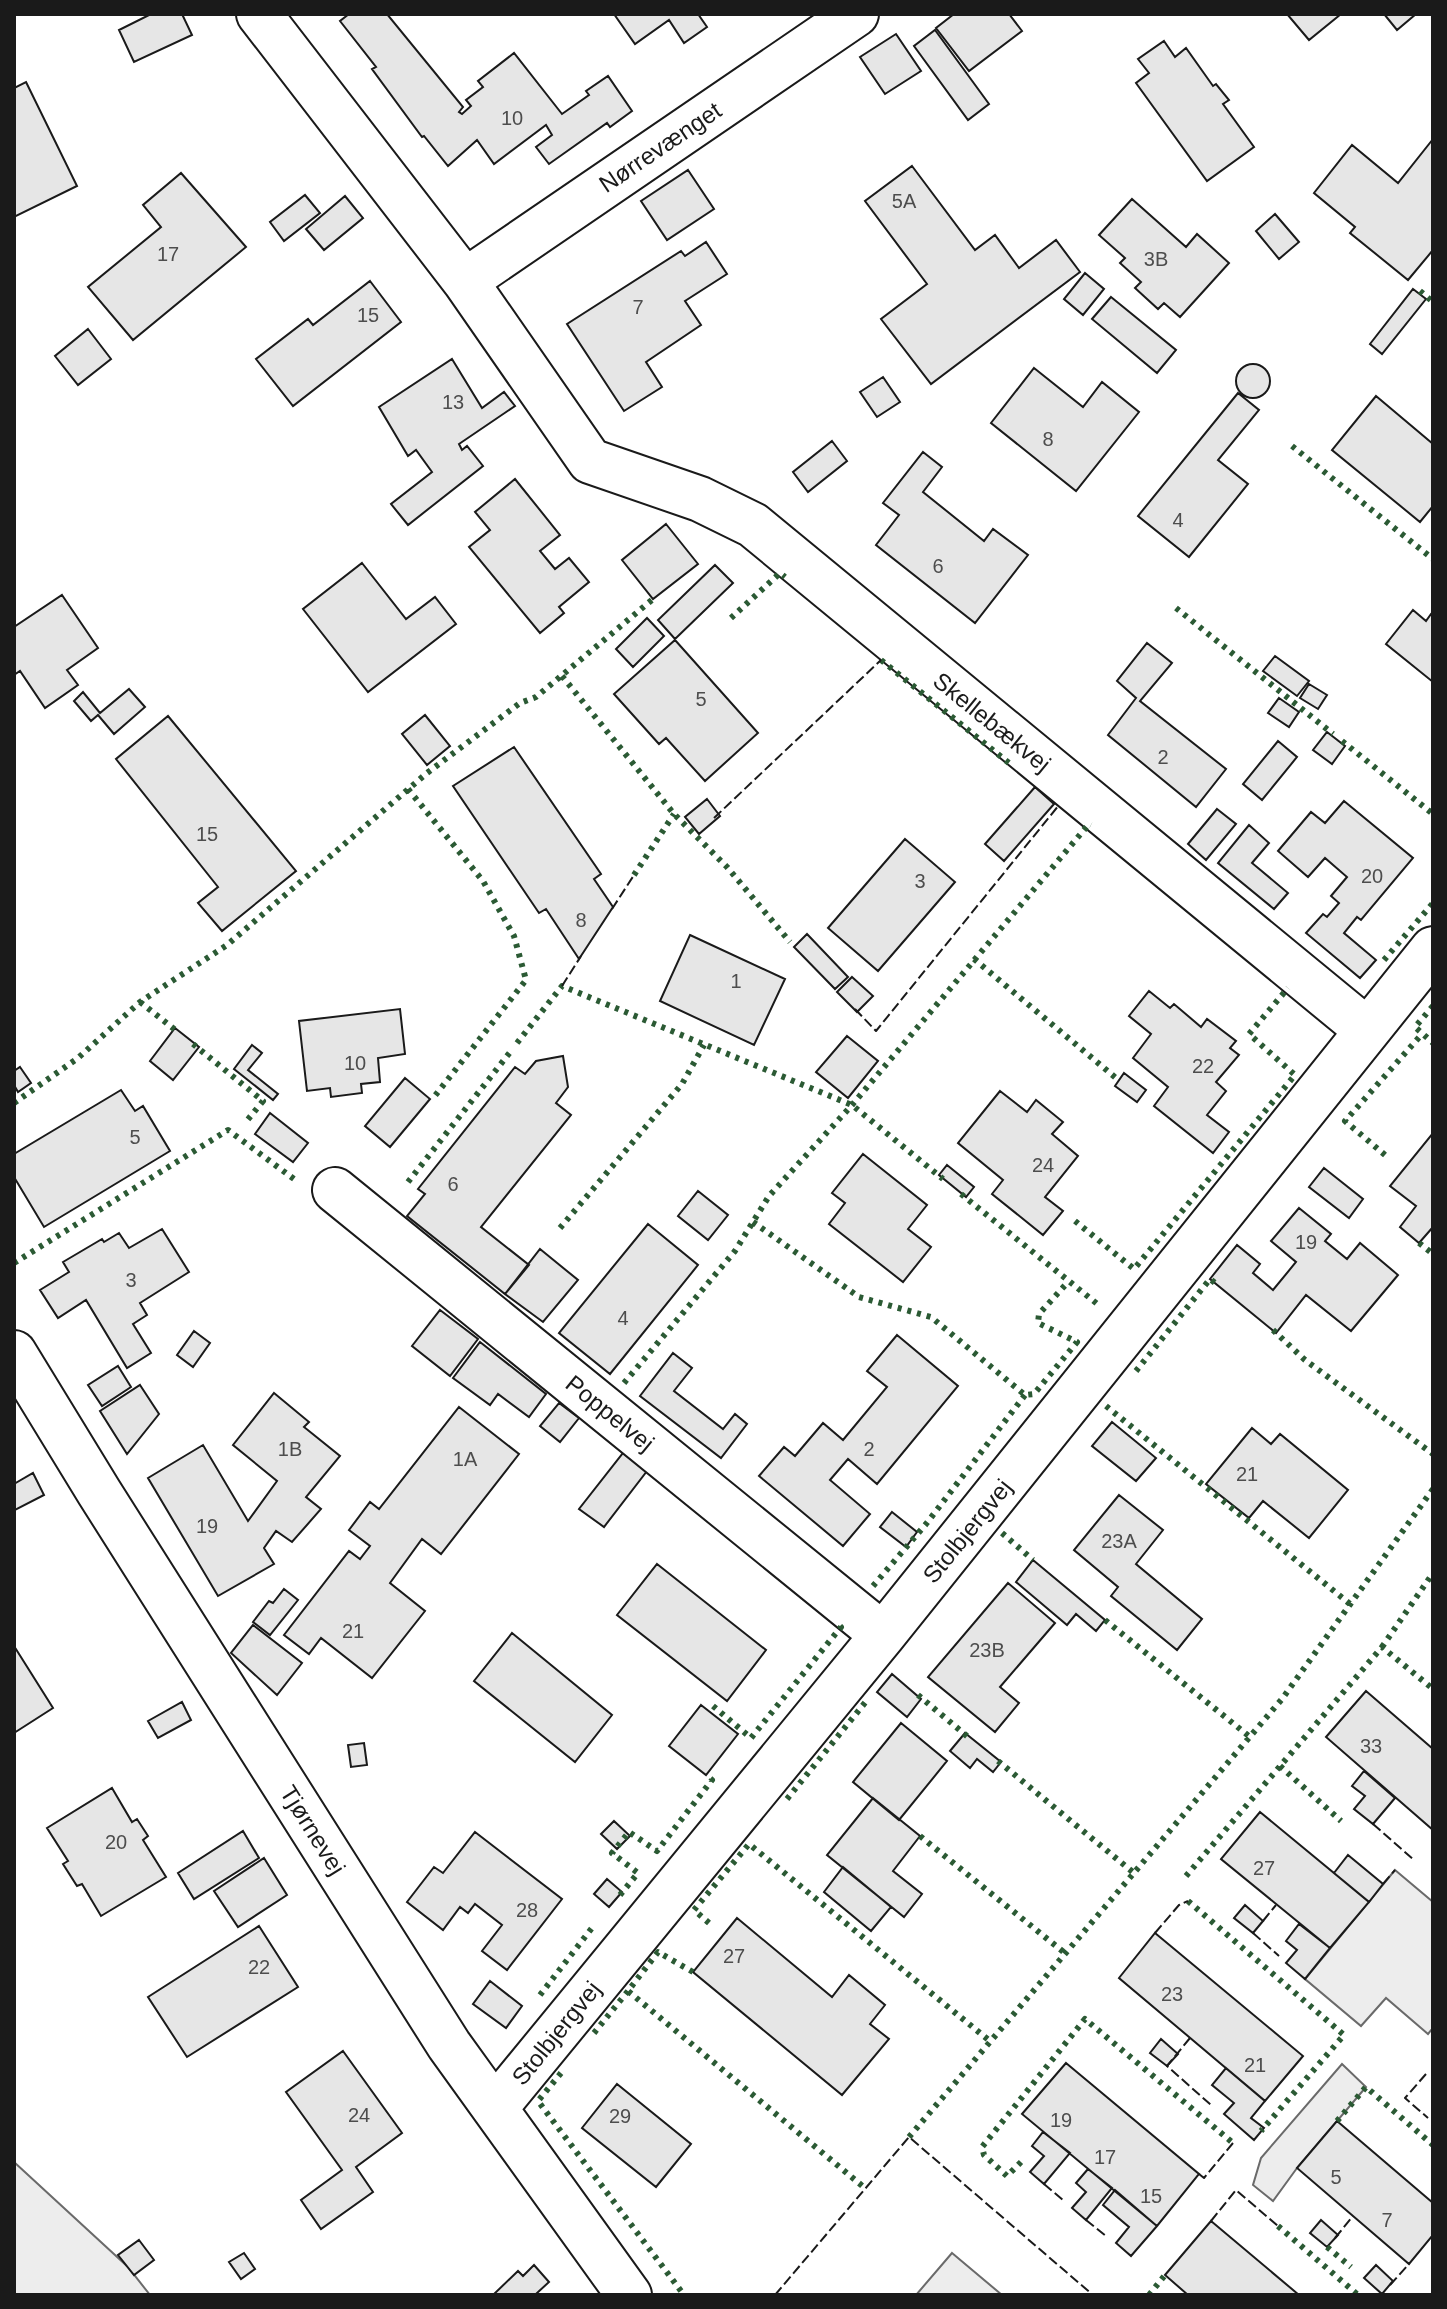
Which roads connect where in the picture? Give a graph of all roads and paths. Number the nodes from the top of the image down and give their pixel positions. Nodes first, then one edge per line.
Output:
1 (259, 14) edge
2 (856, 14) edge
3 (465, 281) junction
4 (1433, 949) edge
5 (1367, 1030) junction
6 (335, 1190) dead end
7 (14, 1353) edge
8 (883, 1635) junction
9 (495, 2108) junction
10 (629, 2295) edge

1 - 3 street
2 - 3 street, Nørrevænget
3 - 5 street, Skellebækvej
4 - 5 street, Stolbjergvej
5 - 8 street, Stolbjergvej
6 - 8 street, Poppelvej
7 - 9 street, Tjørnevej
8 - 9 street, Stolbjergvej
9 - 10 street, Tjørnevej

